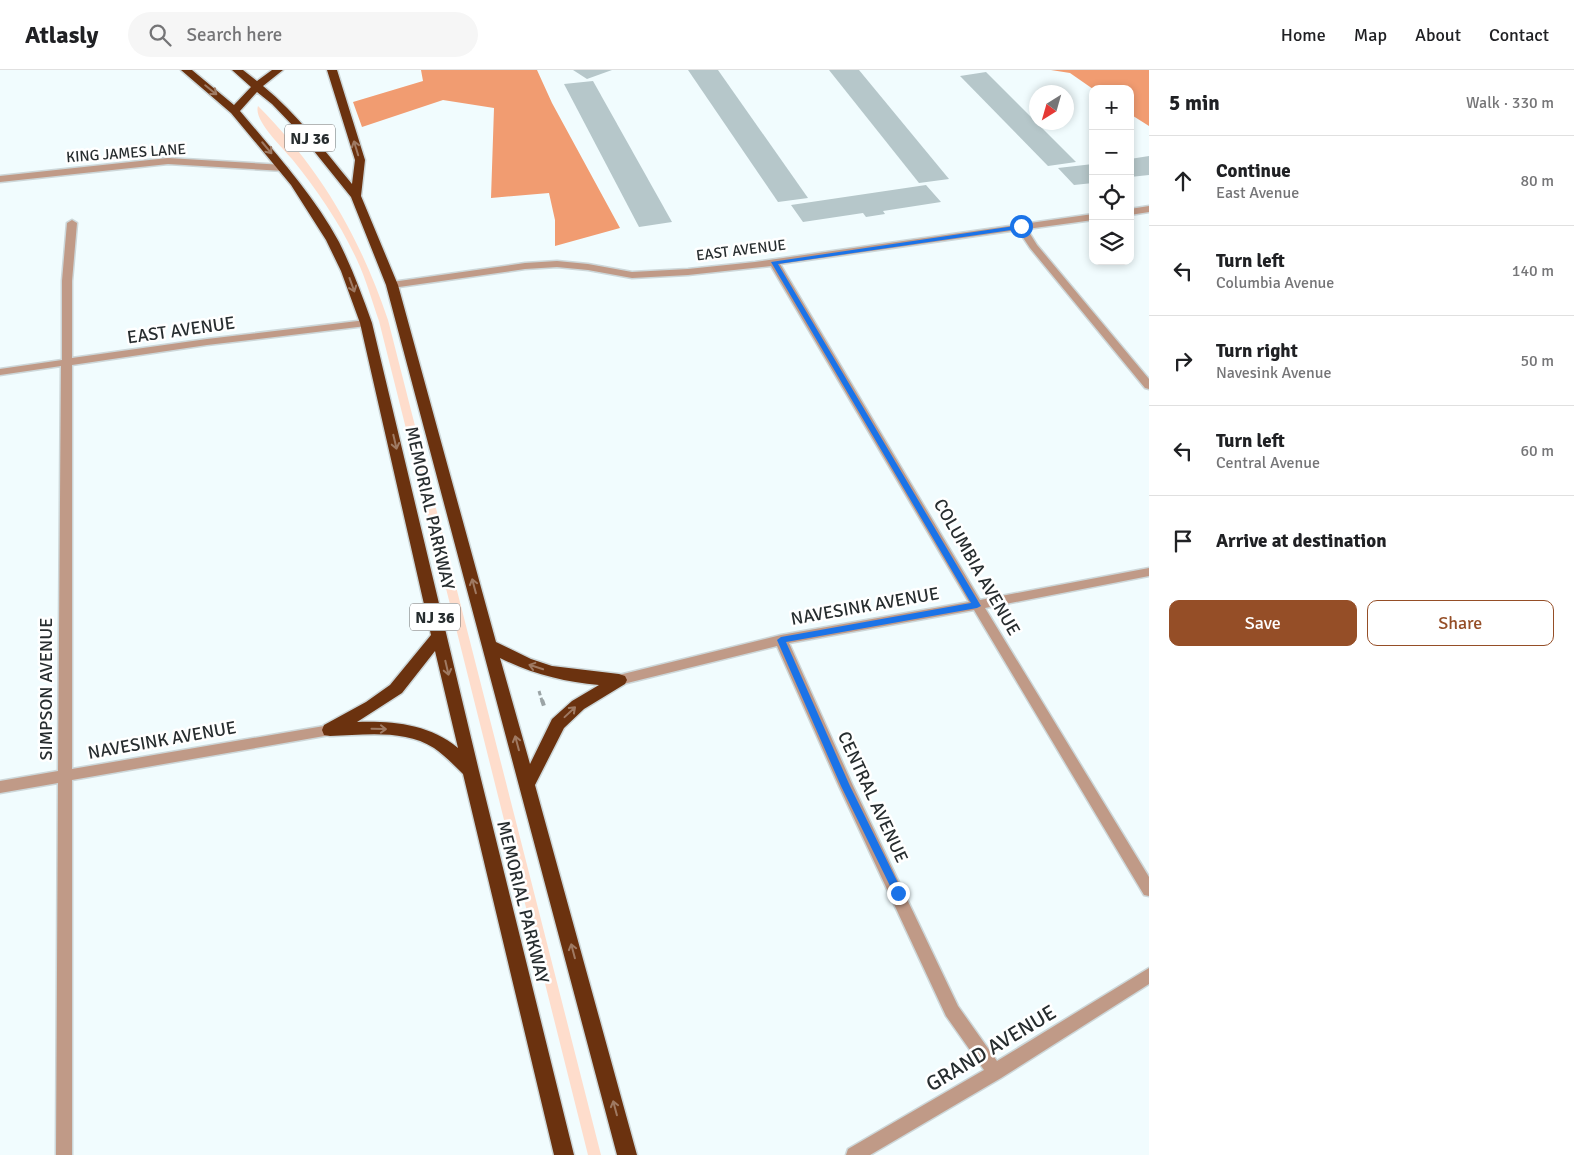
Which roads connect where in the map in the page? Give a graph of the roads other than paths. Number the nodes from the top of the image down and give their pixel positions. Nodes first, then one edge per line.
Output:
1 (186, 70) edge
2 (237, 70) edge
3 (278, 70) edge
4 (332, 70) edge
5 (258, 86) junction
6 (235, 111) junction
7 (284, 168) junction
8 (0, 179) edge
9 (356, 196) junction
10 (1149, 209) edge
11 (1134, 211) edge
12 (1089, 218) edge
13 (72, 223) dead end
14 (1021, 226) junction
15 (774, 262) junction
16 (392, 286) junction
17 (366, 323) junction
18 (68, 362) junction
19 (0, 372) edge
20 (1149, 386) edge
21 (1149, 572) edge
22 (977, 606) junction
23 (439, 636) junction
24 (781, 640) junction
25 (491, 646) junction
26 (619, 680) junction
27 (330, 730) junction
28 (471, 771) junction
29 (66, 776) junction
30 (528, 783) junction
31 (0, 788) edge
32 (1149, 890) edge
33 (1149, 975) edge
34 (995, 1072) junction
35 (64, 1155) edge
36 (564, 1155) edge
37 (627, 1155) edge
38 (854, 1155) edge

1 -> 6 highway, MEMORIAL PARKWAY / NJ 36
2 - 5 highway, MEMORIAL PARKWAY / NJ 36
3 - 5 highway
9 -> 4 highway
5 - 6 highway
5 - 9 highway, MEMORIAL PARKWAY / NJ 36
6 -> 7 highway, MEMORIAL PARKWAY / NJ 36
7 - 8 street, KING JAMES LANE
7 -> 17 highway, MEMORIAL PARKWAY / NJ 36
9 - 16 highway, MEMORIAL PARKWAY / NJ 36
10 - 11 street
12 - 14 street, EAST AVENUE
13 - 18 street, SIMPSON AVENUE
14 - 15 street, EAST AVENUE
14 - 20 street
15 - 16 street, EAST AVENUE
15 - 22 street, COLUMBIA AVENUE
25 -> 16 highway, MEMORIAL PARKWAY / NJ 36
17 - 18 street, EAST AVENUE
17 -> 23 highway, MEMORIAL PARKWAY / NJ 36
18 - 19 street, EAST AVENUE
18 - 29 street, SIMPSON AVENUE
21 - 22 street, NAVESINK AVENUE
22 - 24 street, NAVESINK AVENUE
22 - 32 street, COLUMBIA AVENUE
23 - 27 highway
23 -> 28 highway, MEMORIAL PARKWAY / NJ 36
24 - 26 street, NAVESINK AVENUE
24 - 34 street, CENTRAL AVENUE
26 -> 25 highway
30 -> 25 highway, MEMORIAL PARKWAY / NJ 36
30 -> 26 highway
27 -> 28 highway
27 - 29 street, NAVESINK AVENUE
28 - 36 highway, MEMORIAL PARKWAY / NJ 36
29 - 31 street, NAVESINK AVENUE
29 - 35 street, SIMPSON AVENUE
37 -> 30 highway, MEMORIAL PARKWAY / NJ 36
33 - 34 street, GRAND AVENUE
34 - 38 street, GRAND AVENUE

